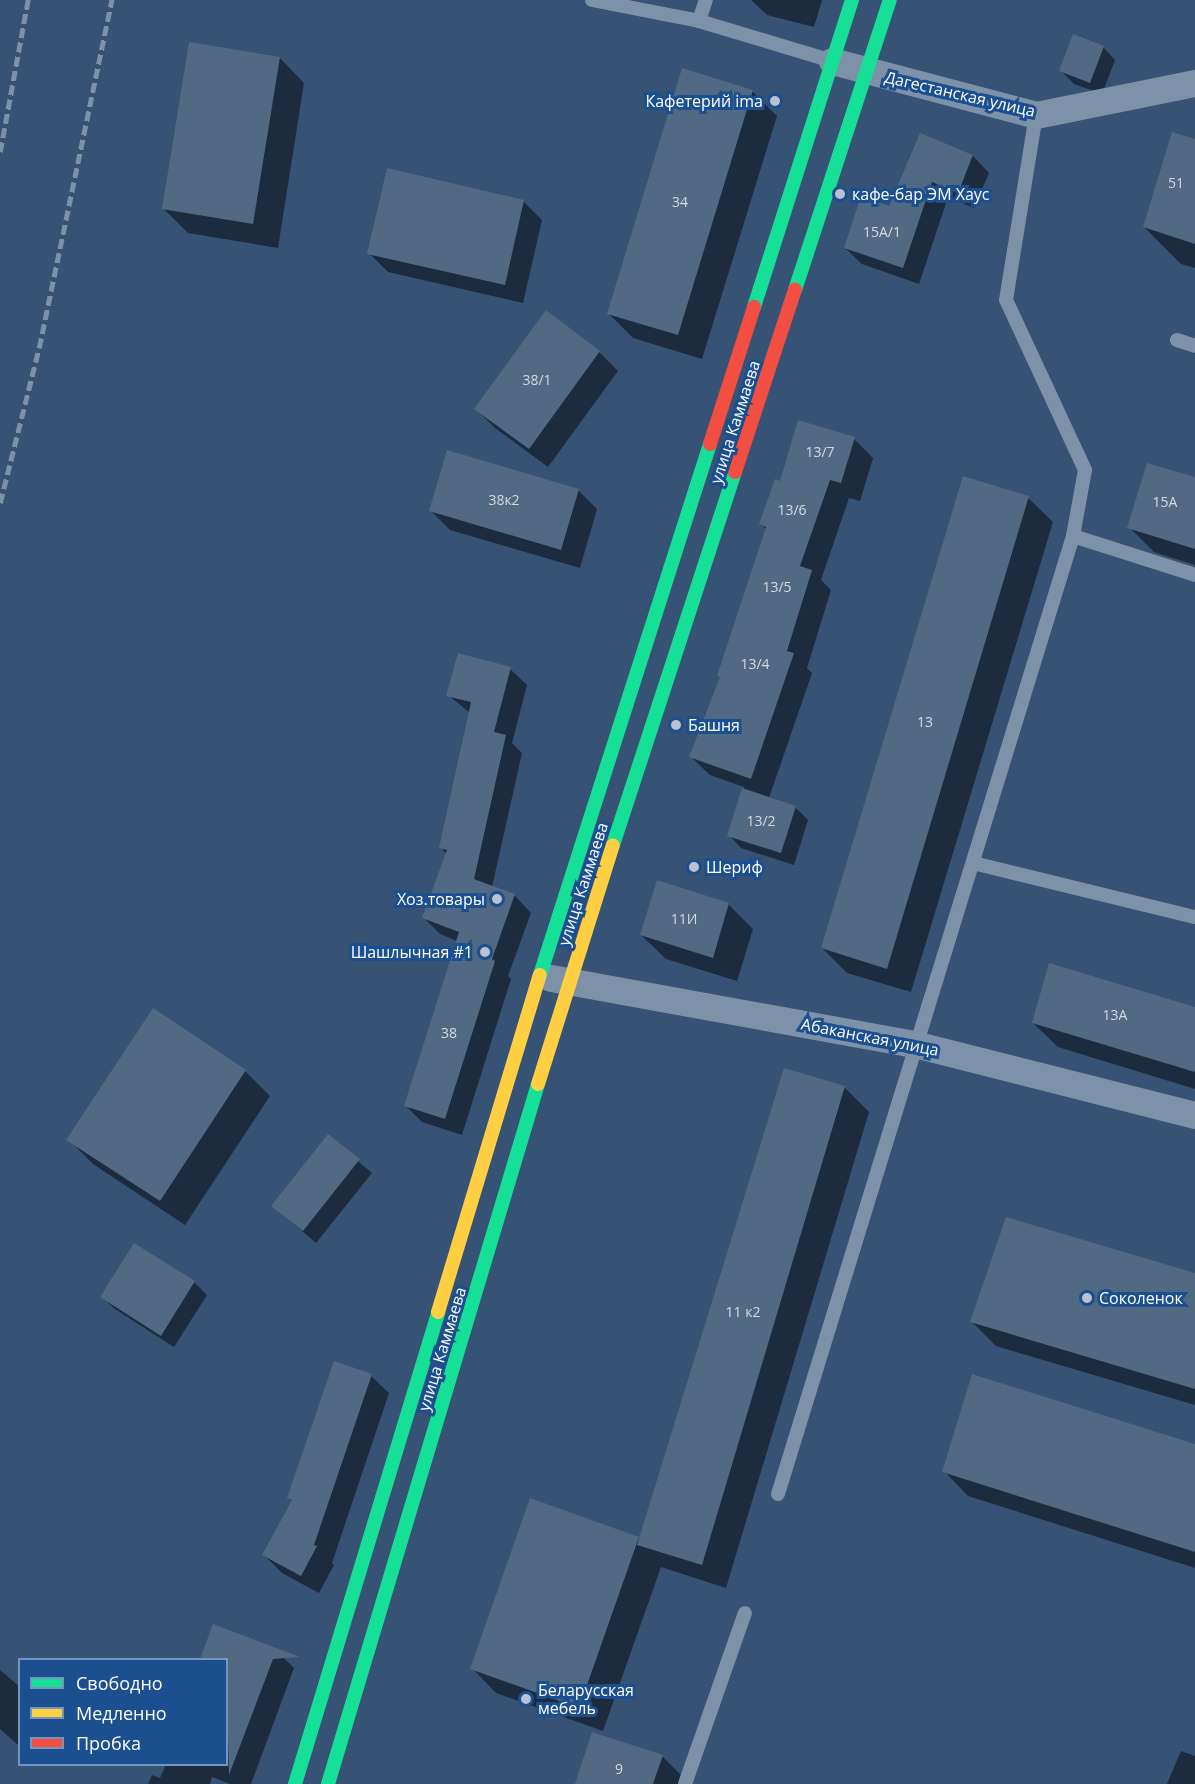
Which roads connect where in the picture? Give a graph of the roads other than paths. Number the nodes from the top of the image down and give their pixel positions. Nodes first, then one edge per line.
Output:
1 (592, 0) edge
2 (706, 0) edge
3 (852, 0) edge
4 (890, 0) edge
5 (699, 21) junction
6 (832, 62) junction
7 (866, 72) junction
8 (1195, 83) edge
9 (1036, 115) junction
10 (1177, 339) dead end
11 (1195, 346) edge
12 (1073, 536) junction
13 (1195, 575) edge
14 (973, 862) junction
15 (1195, 916) edge
16 (542, 975) junction
17 (570, 982) junction
18 (918, 1044) junction
19 (1195, 1115) edge
20 (778, 1494) dead end
21 (746, 1613) dead end
22 (294, 1784) edge
23 (328, 1784) edge
24 (685, 1784) edge

1 - 5 lane
2 - 5 lane
3 - 6 main road, улица Каммаева
4 - 7 main road, улица Каммаева
5 - 6 lane
6 - 7 street, Дагестанская улица
6 - 16 main road, улица Каммаева
7 - 9 street, Дагестанская улица
7 - 17 main road, улица Каммаева
8 - 9 street, Дагестанская улица
9 - 12 lane
10 - 11 lane
12 - 13 lane
12 - 14 lane
14 - 15 lane
14 - 18 lane
16 - 17 street, Абаканская улица
16 - 22 main road, улица Каммаева
17 - 18 street, Абаканская улица
17 - 23 main road, улица Каммаева
18 - 19 street, Абаканская улица
18 - 20 lane
21 - 24 lane

